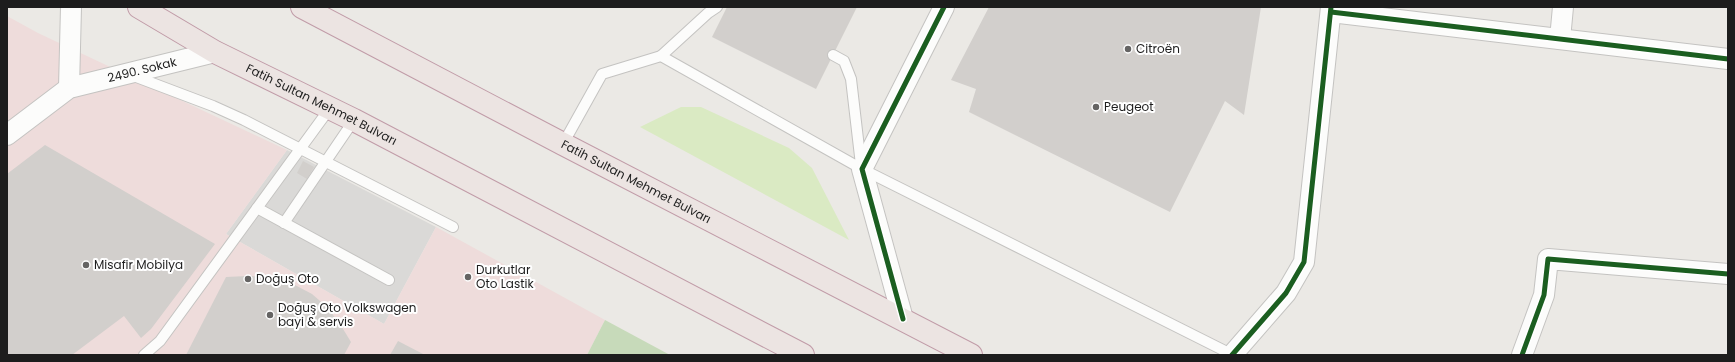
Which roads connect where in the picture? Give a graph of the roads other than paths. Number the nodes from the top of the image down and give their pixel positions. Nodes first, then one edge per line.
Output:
1 (71, 7) edge
2 (140, 7) edge
3 (302, 7) edge
4 (717, 7) edge
5 (944, 7) edge
6 (1563, 7) edge
7 (1331, 10) edge
8 (1560, 39) junction
9 (215, 52) junction
10 (833, 55) dead end
11 (661, 56) junction
12 (1728, 59) edge
13 (127, 74) junction
14 (69, 88) junction
15 (330, 108) junction
16 (354, 120) junction
17 (7, 135) edge
18 (563, 144) junction
19 (301, 149) junction
20 (326, 162) junction
21 (862, 169) junction
22 (257, 208) junction
23 (284, 223) junction
24 (453, 226) dead end
25 (1728, 274) edge
26 (388, 280) dead end
27 (902, 319) junction
28 (144, 355) edge
29 (802, 355) edge
30 (971, 355) edge
31 (1233, 355) edge
32 (1522, 355) edge

1 - 14 street
2 - 9 highway, Fatih Sultan Mehmet Bulvarı
3 - 18 highway, Fatih Sultan Mehmet Bulvarı
4 - 11 lane
5 - 21 street
6 - 8 street
7 - 8 street
7 - 31 street
8 - 12 street
9 - 13 street, 2490. Sokak
9 - 15 highway, Fatih Sultan Mehmet Bulvarı
10 - 21 lane
11 - 18 lane
11 - 21 lane
13 - 14 street, 2490. Sokak
13 - 19 lane
14 - 17 street, 2490. Sokak
15 - 16 highway, Fatih Sultan Mehmet Bulvarı
15 - 19 lane
16 - 20 lane
16 - 29 highway, Fatih Sultan Mehmet Bulvarı
18 - 27 highway, Fatih Sultan Mehmet Bulvarı
19 - 20 lane
19 - 22 lane
20 - 23 lane
20 - 24 lane
21 - 27 street
21 - 31 lane
22 - 23 lane
22 - 28 lane
23 - 26 lane
25 - 32 street
27 - 30 highway, Fatih Sultan Mehmet Bulvarı

